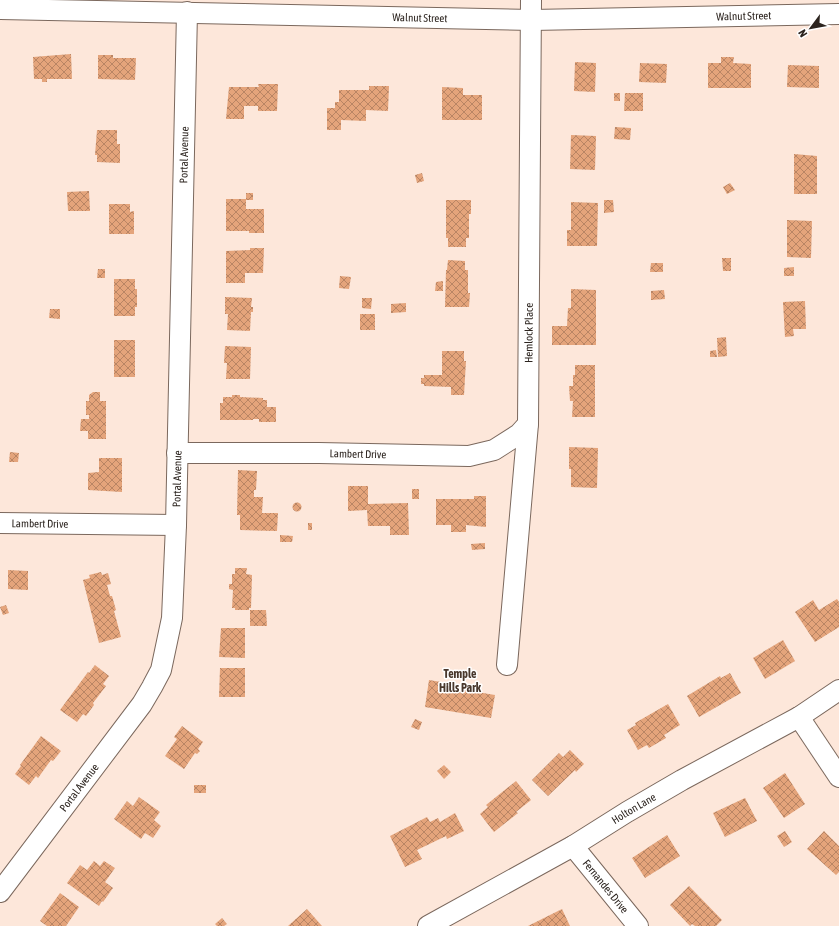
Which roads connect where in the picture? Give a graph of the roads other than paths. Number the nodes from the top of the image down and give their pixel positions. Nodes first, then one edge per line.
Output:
1 (531, 0) edge
2 (0, 9) edge
3 (187, 12) junction
4 (839, 14) edge
5 (532, 20) junction
6 (528, 424) junction
7 (177, 452) junction
8 (0, 523) edge
9 (176, 525) junction
10 (507, 665) dead end
11 (839, 690) edge
12 (799, 717) junction
13 (839, 777) edge
14 (574, 846) junction
15 (0, 892) edge
16 (428, 926) edge
17 (638, 926) edge

1 - 5 street, Hemlock Place
2 - 3 street, Walnut Street
3 - 5 street, Walnut Street
3 - 7 street, Portal Avenue
4 - 5 street, Walnut Street
5 - 6 street, Hemlock Place
6 - 7 street, Lambert Drive
6 - 10 street, Hemlock Place
7 - 9 street, Portal Avenue
8 - 9 street, Lambert Drive
9 - 15 street, Portal Avenue
11 - 12 street, Holton Lane
12 - 13 street
12 - 14 street, Holton Lane
14 - 16 street, Holton Lane
14 - 17 street, Fernandes Drive

